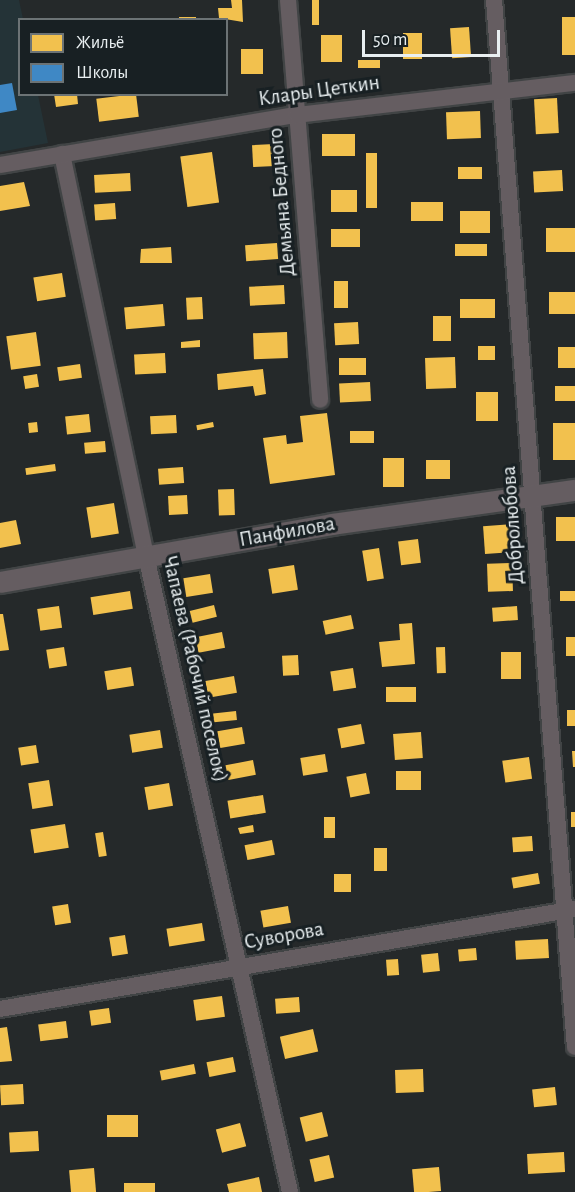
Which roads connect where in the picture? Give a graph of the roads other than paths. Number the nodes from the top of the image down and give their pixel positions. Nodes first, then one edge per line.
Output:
1 (288, 0) edge
2 (494, 0) edge
3 (575, 84) edge
4 (501, 90) junction
5 (297, 115) junction
6 (62, 154) junction
7 (0, 165) edge
8 (320, 400) dead end
9 (575, 490) edge
10 (533, 493) junction
11 (146, 556) junction
12 (0, 582) edge
13 (570, 910) edge
14 (239, 967) junction
15 (0, 1009) edge
16 (575, 1047) edge
17 (290, 1192) edge

1 - 5 street, Демьяна Бедного
2 - 4 street, Добролюбова
3 - 4 street, Клары Цеткин
4 - 5 street, Клары Цеткин
4 - 10 street, Добролюбова
5 - 6 street, Клары Цеткин
5 - 8 street, Демьяна Бедного
6 - 7 street, Клары Цеткин
6 - 11 street, Чапаева (Рабочий поселок)
9 - 10 street, Панфилова
10 - 11 street, Панфилова
10 - 13 street, Добролюбова
11 - 12 street, Панфилова
11 - 14 street, Чапаева (Рабочий поселок)
13 - 14 street, Суворова
13 - 16 street, Добролюбова
14 - 15 street, Суворова
14 - 17 street, Чапаева (Рабочий поселок)

